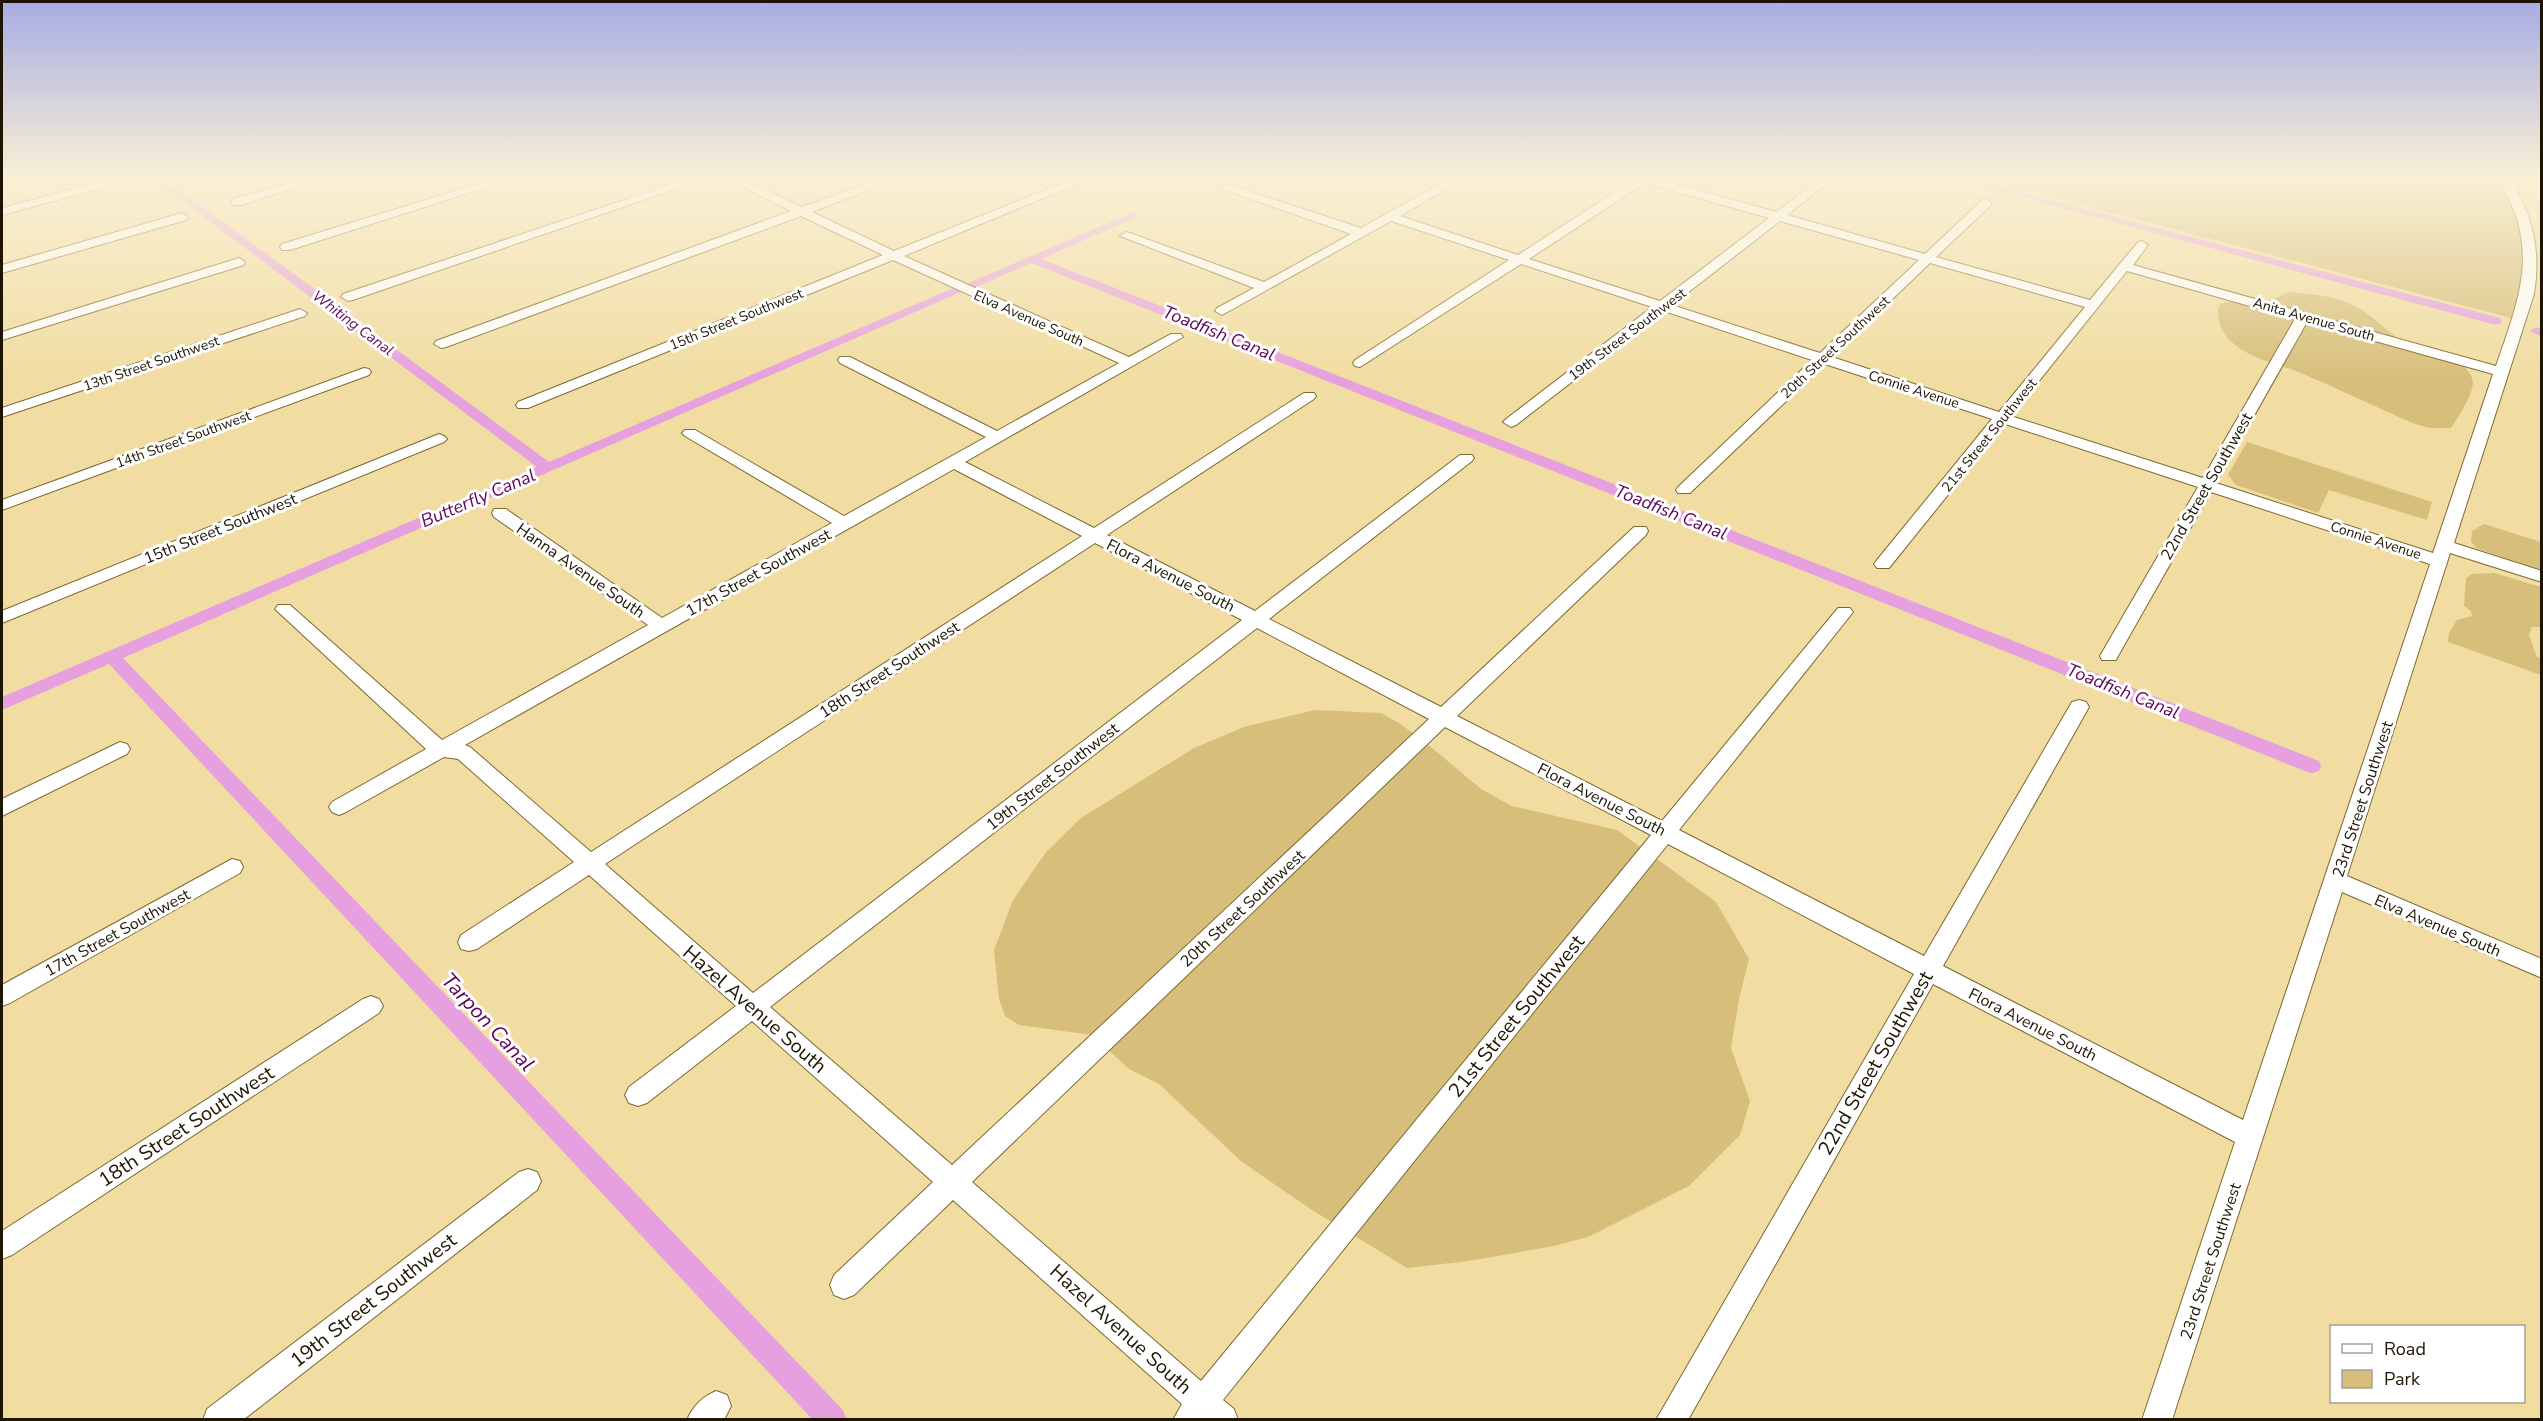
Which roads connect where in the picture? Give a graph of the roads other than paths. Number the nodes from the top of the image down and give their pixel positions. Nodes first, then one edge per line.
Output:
1 (84, 245) edge
2 (295, 245) edge
3 (501, 245) edge
4 (710, 245) edge
5 (871, 245) edge
6 (919, 245) edge
7 (1151, 245) edge
8 (1340, 245) edge
9 (1475, 245) edge
10 (1542, 245) edge
11 (1741, 245) edge
12 (1880, 245) edge
13 (1941, 245) edge
14 (2142, 245) dead end
15 (2530, 245) edge
16 (286, 248) dead end
17 (893, 256) junction
18 (1927, 259) junction
19 (1519, 260) junction
20 (239, 262) dead end
21 (2126, 267) junction
22 (2, 269) edge
23 (1264, 287) junction
24 (348, 297) dead end
25 (2093, 305) junction
26 (1663, 306) junction
27 (1222, 311) dead end
28 (300, 313) dead end
29 (2303, 317) junction
30 (2, 336) edge
31 (1176, 337) dead end
32 (441, 344) dead end
33 (1821, 358) junction
34 (845, 360) dead end
35 (1130, 363) junction
36 (1360, 363) dead end
37 (364, 372) dead end
38 (2502, 372) junction
39 (1309, 396) dead end
40 (523, 405) dead end
41 (2, 413) edge
42 (2002, 418) junction
43 (1511, 422) dead end
44 (690, 433) dead end
45 (998, 436) junction
46 (439, 439) dead end
47 (1466, 458) dead end
48 (953, 462) junction
49 (2206, 485) junction
50 (1684, 490) dead end
51 (2, 506) edge
52 (500, 513) dead end
53 (844, 524) junction
54 (1640, 531) dead end
55 (1094, 535) junction
56 (2442, 553) junction
57 (1883, 564) dead end
58 (2541, 577) edge
59 (284, 609) dead end
60 (1844, 612) dead end
61 (2, 617) edge
62 (1256, 620) junction
63 (661, 626) junction
64 (2109, 656) dead end
65 (2079, 707) dead end
66 (1444, 718) junction
67 (120, 749) dead end
68 (440, 750) junction
69 (339, 807) dead end
70 (2, 808) edge
71 (1665, 832) junction
72 (590, 863) junction
73 (232, 867) dead end
74 (2335, 880) junction
75 (469, 942) dead end
76 (1928, 969) junction
77 (2541, 969) edge
78 (2, 996) edge
79 (371, 1006) dead end
80 (753, 1007) junction
81 (638, 1095) dead end
82 (2250, 1137) junction
83 (528, 1180) dead end
84 (953, 1182) junction
85 (2, 1246) edge
86 (844, 1285) dead end
87 (1195, 1410) edge
88 (218, 1419) edge
89 (1223, 1419) edge
90 (1671, 1419) edge
91 (2157, 1419) edge

1 - 22 street
2 - 16 street
3 - 24 street
4 - 32 street
5 - 17 street, Elva Avenue South
6 - 17 street, 15th Street Southwest
7 - 23 street
8 - 23 street
9 - 19 street, Connie Avenue
10 - 19 street
11 - 26 street, 19th Street Southwest
12 - 18 street
13 - 18 street, 20th Street Southwest
14 - 21 street
15 - 38 street, 23rd Street Southwest
17 - 35 street, Elva Avenue South
17 - 40 street, 15th Street Southwest
18 - 25 street
18 - 33 street, 20th Street Southwest
19 - 26 street, Connie Avenue
19 - 36 street
20 - 30 street
21 - 25 street, 21st Street Southwest
21 - 29 street, Anita Avenue South
23 - 27 street
25 - 42 street, 21st Street Southwest
26 - 33 street, Connie Avenue
26 - 43 street, 19th Street Southwest
28 - 41 street, 13th Street Southwest
29 - 38 street, Anita Avenue South
29 - 49 street, 22nd Street Southwest
31 - 35 street, 17th Street Southwest
33 - 42 street, Connie Avenue
33 - 50 street, 20th Street Southwest
34 - 45 street
35 - 45 street, 17th Street Southwest
37 - 51 street, 14th Street Southwest
38 - 56 street, 23rd Street Southwest
39 - 55 street, 18th Street Southwest
42 - 49 street, Connie Avenue
42 - 57 street, 21st Street Southwest
44 - 53 street
45 - 48 street, 17th Street Southwest
46 - 61 street, 15th Street Southwest
47 - 62 street, 19th Street Southwest
48 - 53 street, 17th Street Southwest
48 - 55 street, Flora Avenue South
49 - 56 street, Connie Avenue
49 - 64 street, 22nd Street Southwest
52 - 63 street, Hanna Avenue South
53 - 63 street, 17th Street Southwest
54 - 66 street, 20th Street Southwest
55 - 62 street, Flora Avenue South
55 - 72 street, 18th Street Southwest
56 - 58 street, Connie Avenue
56 - 74 street, 23rd Street Southwest
59 - 68 street, Hazel Avenue South
60 - 71 street, 21st Street Southwest
62 - 66 street, Flora Avenue South
62 - 80 street, 19th Street Southwest
63 - 68 street, 17th Street Southwest
65 - 76 street, 22nd Street Southwest
66 - 71 street, Flora Avenue South
66 - 84 street, 20th Street Southwest
67 - 70 street
68 - 69 street, 17th Street Southwest
68 - 72 street, Hazel Avenue South
71 - 76 street, Flora Avenue South
71 - 87 street, 21st Street Southwest
72 - 75 street, 18th Street Southwest
72 - 80 street, Hazel Avenue South
73 - 78 street, 17th Street Southwest
74 - 77 street, Elva Avenue South
74 - 82 street, 23rd Street Southwest
76 - 82 street, Flora Avenue South
76 - 90 street, 22nd Street Southwest
79 - 85 street, 18th Street Southwest
80 - 81 street, 19th Street Southwest
80 - 84 street, Hazel Avenue South
82 - 91 street, 23rd Street Southwest
83 - 88 street, 19th Street Southwest
84 - 86 street, 20th Street Southwest
84 - 87 street, Hazel Avenue South
87 - 89 street, Hazel Avenue South

